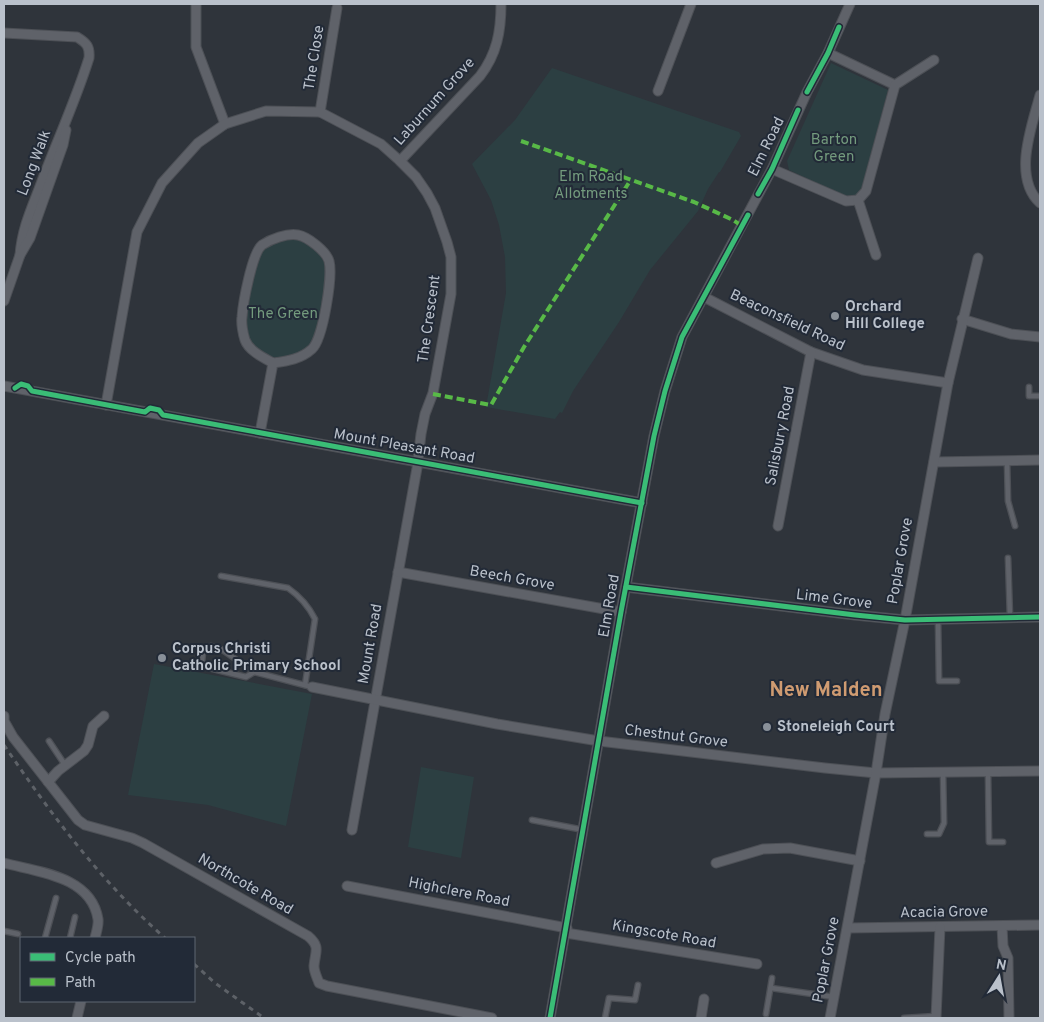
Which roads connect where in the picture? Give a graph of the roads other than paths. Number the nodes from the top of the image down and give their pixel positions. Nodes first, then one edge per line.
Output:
1 (196, 4) edge
2 (501, 4) edge
3 (691, 4) edge
4 (850, 4) edge
5 (337, 8) dead end
6 (4, 33) edge
7 (828, 53) junction
8 (934, 60) dead end
9 (895, 85) junction
10 (658, 91) dead end
11 (1040, 95) edge
12 (320, 112) junction
13 (225, 124) junction
14 (400, 161) junction
15 (772, 169) junction
16 (858, 200) junction
17 (1040, 203) edge
18 (876, 255) dead end
19 (978, 258) dead end
20 (704, 296) junction
21 (4, 301) edge
22 (962, 319) junction
23 (1040, 337) edge
24 (811, 352) junction
25 (273, 363) junction
26 (948, 383) junction
27 (4, 386) edge
28 (1029, 387) dead end
29 (1040, 396) edge
30 (106, 405) junction
31 (260, 433) junction
32 (1040, 460) edge
33 (1007, 461) junction
34 (417, 462) junction
35 (934, 462) junction
36 (642, 503) junction
37 (778, 526) dead end
38 (1015, 526) dead end
39 (1008, 558) dead end
40 (398, 572) junction
41 (221, 576) dead end
42 (626, 587) junction
43 (621, 612) junction
44 (1010, 617) junction
45 (1040, 617) edge
46 (938, 619) junction
47 (905, 620) junction
48 (254, 672) junction
49 (957, 680) dead end
50 (308, 686) junction
51 (376, 700) junction
52 (4, 716) edge
53 (104, 716) dead end
54 (49, 741) dead end
55 (599, 741) junction
56 (65, 766) junction
57 (1040, 771) edge
58 (943, 772) junction
59 (988, 772) junction
60 (876, 773) junction
61 (48, 782) junction
62 (532, 820) dead end
63 (352, 830) dead end
64 (584, 830) junction
65 (927, 834) dead end
66 (1003, 842) dead end
67 (860, 861) junction
68 (4, 863) edge
69 (716, 863) dead end
70 (347, 886) dead end
71 (56, 898) dead end
72 (75, 917) dead end
73 (1040, 925) edge
74 (1002, 926) junction
75 (940, 927) junction
76 (848, 928) junction
77 (566, 930) junction
78 (4, 931) edge
79 (18, 934) dead end
80 (45, 937) edge
81 (70, 937) edge
82 (95, 937) edge
83 (757, 964) dead end
84 (772, 978) dead end
85 (638, 985) dead end
86 (771, 988) junction
87 (834, 997) junction
88 (704, 999) dead end
89 (81, 1002) edge
90 (766, 1014) dead end
91 (936, 1017) edge
92 (77, 1018) edge
93 (492, 1018) edge
94 (550, 1018) edge
95 (605, 1018) edge
96 (701, 1018) edge
97 (830, 1018) edge
98 (904, 1018) edge
99 (1009, 1018) edge

1 - 13 street
2 - 14 street, Laburnum Grove
3 - 10 street
4 - 7 street, Elm Road
5 - 12 street, The Close
6 - 21 street, Long Walk
7 - 9 street
7 - 15 street, Elm Road
8 - 9 street
9 - 16 street
11 - 17 street
12 - 13 street, The Crescent
12 - 14 street, The Crescent
13 - 30 street, The Crescent
14 - 34 street, The Crescent
15 - 16 street
15 - 20 street, Elm Road
16 - 18 street
19 - 22 street, Poplar Grove
20 - 24 street, Beaconsfield Road
20 - 36 street, Elm Road
22 - 23 street
22 - 26 street, Poplar Grove
24 - 26 street, Beaconsfield Road
24 - 37 street, Salisbury Road
25 - 25 street
25 - 31 street
26 - 35 street, Poplar Grove
27 - 30 street, Mount Pleasant Road
28 - 29 lane
30 - 31 street, Mount Pleasant Road
31 - 34 street, Mount Pleasant Road
32 - 33 street
33 - 35 street
33 - 38 lane
34 - 36 street, Mount Pleasant Road
34 - 40 street, Mount Road
35 - 47 street, Poplar Grove
36 - 42 street, Elm Road
39 - 44 lane
40 - 43 street, Beech Grove
40 - 51 street, Mount Road
41 - 50 lane
42 - 43 street, Elm Road
42 - 47 street, Lime Grove
43 - 55 street, Elm Road
44 - 45 street, Lime Grove
44 - 46 street, Lime Grove
46 - 47 street, Lime Grove
46 - 49 lane
47 - 60 street, Poplar Grove
48 - 48 lane
48 - 50 lane
50 - 51 street, Chestnut Grove
51 - 55 street, Chestnut Grove
51 - 63 street, Mount Road
52 - 61 street, Northcote Road
53 - 56 street
54 - 56 lane
55 - 60 street, Chestnut Grove
55 - 64 street, Elm Road
56 - 61 street
57 - 59 street, Chestnut Grove
58 - 59 street, Chestnut Grove
58 - 60 street, Chestnut Grove
58 - 65 lane
59 - 66 lane
60 - 67 street, Poplar Grove
61 - 93 street, Northcote Road
62 - 64 lane
64 - 77 street, Elm Road
67 - 69 street
67 - 76 street, Poplar Grove
68 - 82 street
70 - 77 street, Highclere Road
71 - 80 lane
72 - 81 lane
73 - 74 street, Acacia Grove
74 - 75 street, Acacia Grove
74 - 99 street
75 - 76 street, Acacia Grove
75 - 91 street
76 - 87 street, Poplar Grove
77 - 83 street, Kingscote Road
77 - 94 street, Elm Road
78 - 79 lane
84 - 86 lane
85 - 95 lane
86 - 87 lane
86 - 90 lane
87 - 97 street, Poplar Grove
88 - 96 street
89 - 92 street
91 - 98 lane

